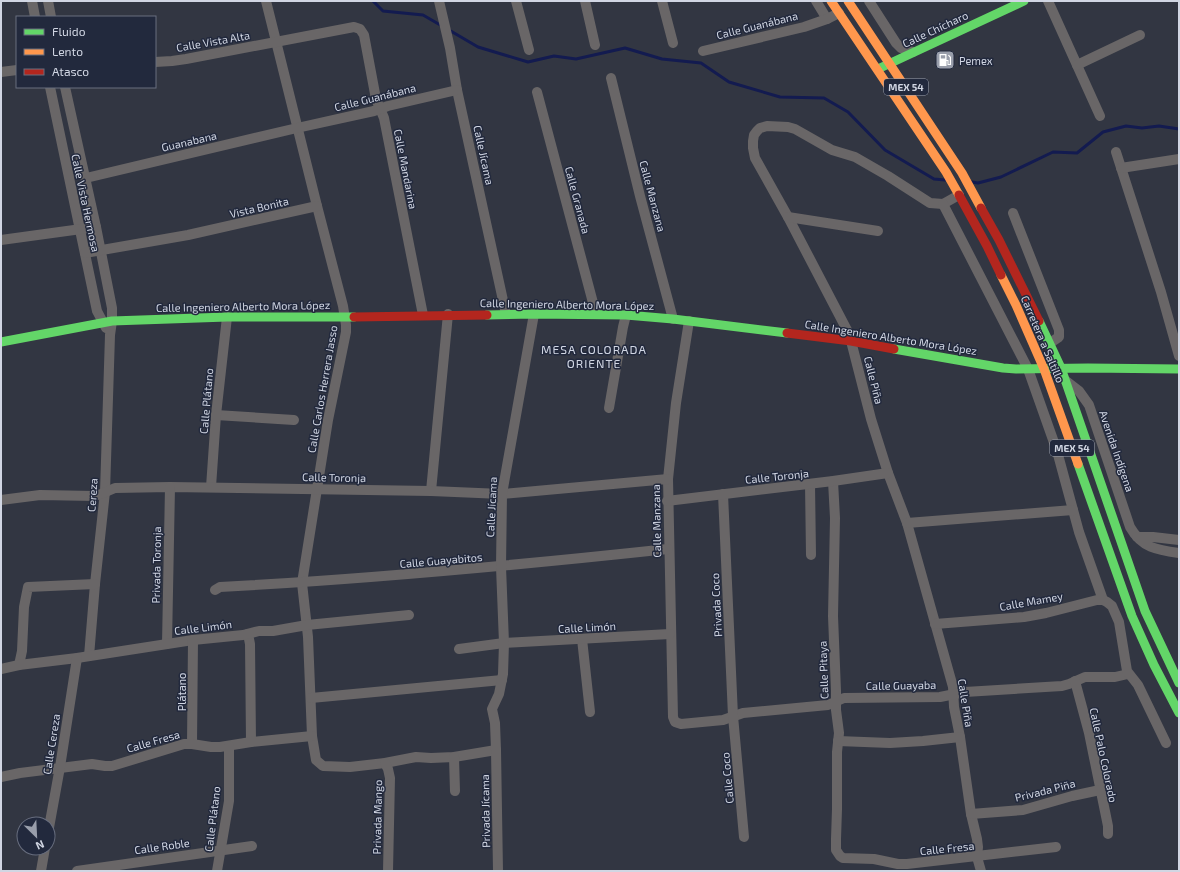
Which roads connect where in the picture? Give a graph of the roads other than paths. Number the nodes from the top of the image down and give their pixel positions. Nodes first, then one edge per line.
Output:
1 (32, 1) edge
2 (48, 1) edge
3 (266, 1) edge
4 (439, 1) edge
5 (516, 1) edge
6 (585, 1) edge
7 (662, 1) edge
8 (816, 1) edge
9 (831, 1) edge
10 (848, 1) edge
11 (869, 1) edge
12 (1024, 1) edge
13 (1048, 1) edge
14 (839, 13) junction
15 (35, 16) edge
16 (51, 16) edge
17 (826, 19) junction
18 (360, 29) joint
19 (1140, 35) dead end
20 (276, 42) junction
21 (672, 43) dead end
22 (595, 45) dead end
23 (529, 50) dead end
24 (703, 51) dead end
25 (913, 52) junction
26 (156, 62) edge
27 (890, 63) junction
28 (1077, 65) junction
29 (878, 69) junction
30 (16, 70) edge
31 (1, 72) edge
32 (611, 78) dead end
33 (50, 88) edge
34 (66, 88) edge
35 (458, 90) junction
36 (537, 92) dead end
37 (381, 109) junction
38 (1100, 116) dead end
39 (298, 128) junction
40 (1116, 152) dead end
41 (1179, 159) edge
42 (1121, 168) junction
43 (86, 178) junction
44 (957, 191) junction
45 (943, 204) junction
46 (317, 206) junction
47 (1013, 213) dead end
48 (788, 216) junction
49 (96, 227) junction
50 (80, 229) junction
51 (878, 231) dead end
52 (1, 240) edge
53 (101, 250) junction
54 (85, 253) junction
55 (448, 314) junction
56 (506, 314) junction
57 (534, 314) junction
58 (596, 314) junction
59 (423, 315) junction
60 (626, 315) junction
61 (227, 317) junction
62 (345, 317) junction
63 (674, 319) junction
64 (690, 321) junction
65 (107, 322) junction
66 (851, 341) junction
67 (1, 342) edge
68 (1050, 344) junction
69 (1179, 356) edge
70 (1061, 368) junction
71 (1028, 369) junction
72 (1044, 369) junction
73 (1179, 369) edge
74 (1065, 380) junction
75 (609, 408) dead end
76 (216, 415) junction
77 (294, 420) dead end
78 (888, 473) junction
79 (668, 479) junction
80 (833, 482) junction
81 (810, 484) junction
82 (170, 487) junction
83 (212, 487) junction
84 (317, 489) junction
85 (431, 490) junction
86 (105, 492) junction
87 (502, 494) junction
88 (723, 494) junction
89 (1, 500) edge
90 (667, 501) junction
91 (1073, 510) junction
92 (907, 523) junction
93 (1137, 537) junction
94 (1179, 540) edge
95 (668, 549) junction
96 (1179, 553) edge
97 (811, 555) dead end
98 (501, 567) junction
99 (302, 583) junction
100 (95, 584) junction
101 (215, 590) dead end
102 (1103, 600) junction
103 (409, 615) dead end
104 (1132, 616) junction
105 (1119, 622) junction
106 (935, 624) junction
107 (306, 626) junction
108 (248, 634) junction
109 (670, 634) junction
110 (582, 639) junction
111 (193, 640) junction
112 (504, 643) junction
113 (167, 644) junction
114 (459, 648) dead end
115 (89, 656) junction
116 (77, 658) junction
117 (19, 665) junction
118 (1, 669) edge
119 (1128, 674) junction
120 (502, 680) junction
121 (1075, 681) junction
122 (1179, 683) edge
123 (954, 694) junction
124 (311, 698) junction
125 (836, 702) junction
126 (590, 712) dead end
127 (1179, 713) edge
128 (733, 716) junction
129 (675, 722) joint
130 (312, 736) junction
131 (960, 737) junction
132 (838, 741) junction
133 (251, 742) junction
134 (1166, 742) dead end
135 (192, 744) junction
136 (229, 746) junction
137 (496, 750) junction
138 (454, 757) junction
139 (385, 763) junction
140 (60, 767) junction
141 (1, 777) edge
142 (1100, 790) junction
143 (455, 791) dead end
144 (971, 814) junction
145 (51, 816) edge
146 (1108, 834) dead end
147 (744, 837) dead end
148 (252, 846) dead end
149 (1056, 847) dead end
150 (221, 850) junction
151 (44, 856) edge
152 (840, 856) joint
153 (977, 857) junction
154 (888, 867) edge
155 (41, 871) edge
156 (77, 871) edge
157 (217, 871) edge
158 (388, 871) edge
159 (498, 871) edge
160 (981, 871) edge

1 - 15 street
2 - 16 street
3 - 20 street, Calle Carlos Herrera Jasso
4 - 35 street, Calle Jícama
5 - 23 street
6 - 22 street
7 - 21 street
8 - 17 street
9 - 14 main road, Carretera a Saltillo / MEX 54
10 - 27 main road, Carretera a Saltillo / MEX 54
11 - 25 street
12 - 25 main road, Calle Chícharo
13 - 28 street
14 - 17 street, Calle Guanábana
14 - 29 main road, Carretera a Saltillo / MEX 54
17 - 24 street, Calle Guanábana
18 - 20 street, Calle Vista Alta
18 - 37 street, Calle Mandarina
19 - 28 street
20 - 26 street, Calle Vista Alta
20 - 39 street, Calle Carlos Herrera Jasso
25 - 27 main road, Calle Chícharo
27 - 29 main road, Calle Chícharo
27 - 68 main road, Carretera a Saltillo / MEX 54
28 - 38 street
29 - 44 main road, Carretera a Saltillo / MEX 54
30 - 31 street
32 - 63 street, Calle Manzana
33 - 50 street, Calle Vista Hermosa
34 - 43 street, Calle Vista Hermosa
35 - 37 street, Calle Guanábana
35 - 56 street, Calle Jícama
36 - 58 street, Calle Granada
37 - 39 street, Calle Guanábana
37 - 59 street, Calle Mandarina
39 - 43 street, Guanabana
39 - 46 street, Calle Carlos Herrera Jasso
40 - 42 street
41 - 42 street
42 - 69 street
43 - 49 street, Calle Vista Hermosa
44 - 45 street
44 - 72 main road, Carretera a Saltillo / MEX 54
45 - 48 street, Calle Piña
45 - 71 street
46 - 53 street, Vista Bonita
46 - 62 street, Calle Carlos Herrera Jasso
47 - 68 street
48 - 51 street
48 - 66 street, Calle Piña
49 - 50 street
49 - 53 street, Calle Vista Hermosa
50 - 52 street
50 - 54 street, Calle Vista Hermosa
53 - 54 street, Vista Bonita
53 - 65 street, Calle Vista Hermosa
54 - 65 street, Calle Vista Hermosa
55 - 56 main road, Calle Ingeniero Alberto Mora López
55 - 59 main road, Calle Ingeniero Alberto Mora López
55 - 85 street
56 - 57 main road, Calle Ingeniero Alberto Mora López
57 - 58 main road, Calle Ingeniero Alberto Mora López
57 - 87 street, Calle Jícama
58 - 60 main road, Calle Ingeniero Alberto Mora López
59 - 62 main road, Calle Ingeniero Alberto Mora López
60 - 63 main road, Calle Ingeniero Alberto Mora López
60 - 75 street
61 - 62 main road, Calle Ingeniero Alberto Mora López
61 - 65 main road, Calle Ingeniero Alberto Mora López
61 - 76 street, Calle Plátano
62 - 84 street, Calle Carlos Herrera Jasso
63 - 64 main road, Calle Ingeniero Alberto Mora López
64 - 66 main road, Calle Ingeniero Alberto Mora López
64 - 79 street, Calle Manzana
65 - 67 main road, Calle Ingeniero Alberto Mora López
65 - 86 street, Cereza
66 - 71 main road, Calle Ingeniero Alberto Mora López
66 - 78 street, Calle Piña
68 - 70 main road, Carretera a Saltillo / MEX 54
70 - 72 main road, Calle Ingeniero Alberto Mora López
70 - 73 main road, Calle Ingeniero Alberto Mora López
70 - 74 main road, Carretera a Saltillo / MEX 54
71 - 72 main road, Calle Ingeniero Alberto Mora López
71 - 91 street
72 - 104 main road, Carretera a Saltillo / MEX 54
74 - 93 street, Avenida Indígena
74 - 122 main road, Carretera a Saltillo / MEX 54
76 - 77 street
76 - 83 street, Calle Plátano
78 - 80 street, Calle Toronja
78 - 92 street, Calle Piña
79 - 87 street, Calle Toronja
79 - 90 street, Calle Manzana
80 - 81 street, Calle Toronja
80 - 125 street, Calle Pitaya
81 - 88 street, Calle Toronja
81 - 97 street
82 - 83 street, Calle Toronja
82 - 86 street, Calle Toronja
82 - 113 street, Privada Toronja
83 - 84 street, Calle Toronja
84 - 85 street, Calle Toronja
84 - 99 street, Calle Carlos Herrera Jasso
85 - 87 street, Calle Toronja
86 - 89 street, Calle Toronja
86 - 100 street, Cereza
87 - 98 street, Calle Jícama
88 - 90 street, Calle Toronja
88 - 128 street, Privada Coco
90 - 95 street, Calle Manzana
91 - 92 street
91 - 102 street
92 - 106 street, Calle Piña
93 - 94 street
93 - 96 street, Avenida Indígena
95 - 98 street, Calle Guayabitos
95 - 109 street, Calle Manzana
98 - 99 street, Calle Guayabitos
98 - 112 street, Calle Jícama
99 - 101 street, Calle Guayabitos
99 - 107 street, Calle Carlos Herrera Jasso
100 - 115 street, Cereza
100 - 117 street
102 - 105 street
102 - 106 street, Calle Mamey
103 - 107 street, Calle Limón
104 - 105 street
104 - 127 main road, Carretera a Saltillo / MEX 54
105 - 119 street
106 - 123 street, Calle Piña
107 - 108 street, Calle Limón
107 - 124 street, Calle Carlos Herrera Jasso
108 - 111 street, Calle Limón
108 - 133 street
109 - 110 street, Calle Limón
109 - 129 street, Calle Manzana
110 - 112 street, Calle Limón
110 - 126 street
111 - 113 street, Calle Limón
111 - 135 street, Plátano
112 - 114 street, Calle Limón
112 - 120 street, Calle Jícama
113 - 115 street, Calle Limón
115 - 116 street, Calle Limón
116 - 117 street, Calle Limón
116 - 140 street, Calle Cereza
117 - 118 street, Calle Limón
119 - 121 street, Calle Guayaba
119 - 134 street
120 - 124 street
120 - 137 street, Calle Jícama
121 - 123 street, Calle Guayaba
121 - 142 street, Calle Palo Colorado
123 - 125 street, Calle Guayaba
123 - 131 street, Calle Piña
124 - 130 street, Calle Carlos Herrera Jasso
125 - 128 street, Calle Guayaba
125 - 132 street, Calle Pitaya
128 - 129 street, Calle Guayaba
128 - 147 street, Calle Coco
130 - 133 street, Calle Fresa
130 - 139 street, Calle Carlos Herrera Jasso
131 - 132 street
131 - 144 street, Calle Piña
132 - 152 street, Calle Pitaya
133 - 136 street, Calle Fresa
135 - 136 street, Calle Fresa
135 - 140 street, Calle Fresa
136 - 150 street, Calle Plátano
137 - 138 street
137 - 159 street, Privada Jícama
138 - 139 street
138 - 143 street
139 - 158 street, Privada Mango
140 - 141 street, Calle Fresa
140 - 145 street, Calle Cereza
142 - 144 street, Privada Piña
142 - 146 street, Calle Palo Colorado
144 - 153 street, Calle Piña
148 - 150 street, Calle Roble
149 - 153 street, Calle Fresa
150 - 156 street, Calle Roble
150 - 157 street, Calle Plátano
151 - 155 street
152 - 154 street, Calle Fresa
153 - 154 street, Calle Fresa
153 - 160 street, Calle Piña

